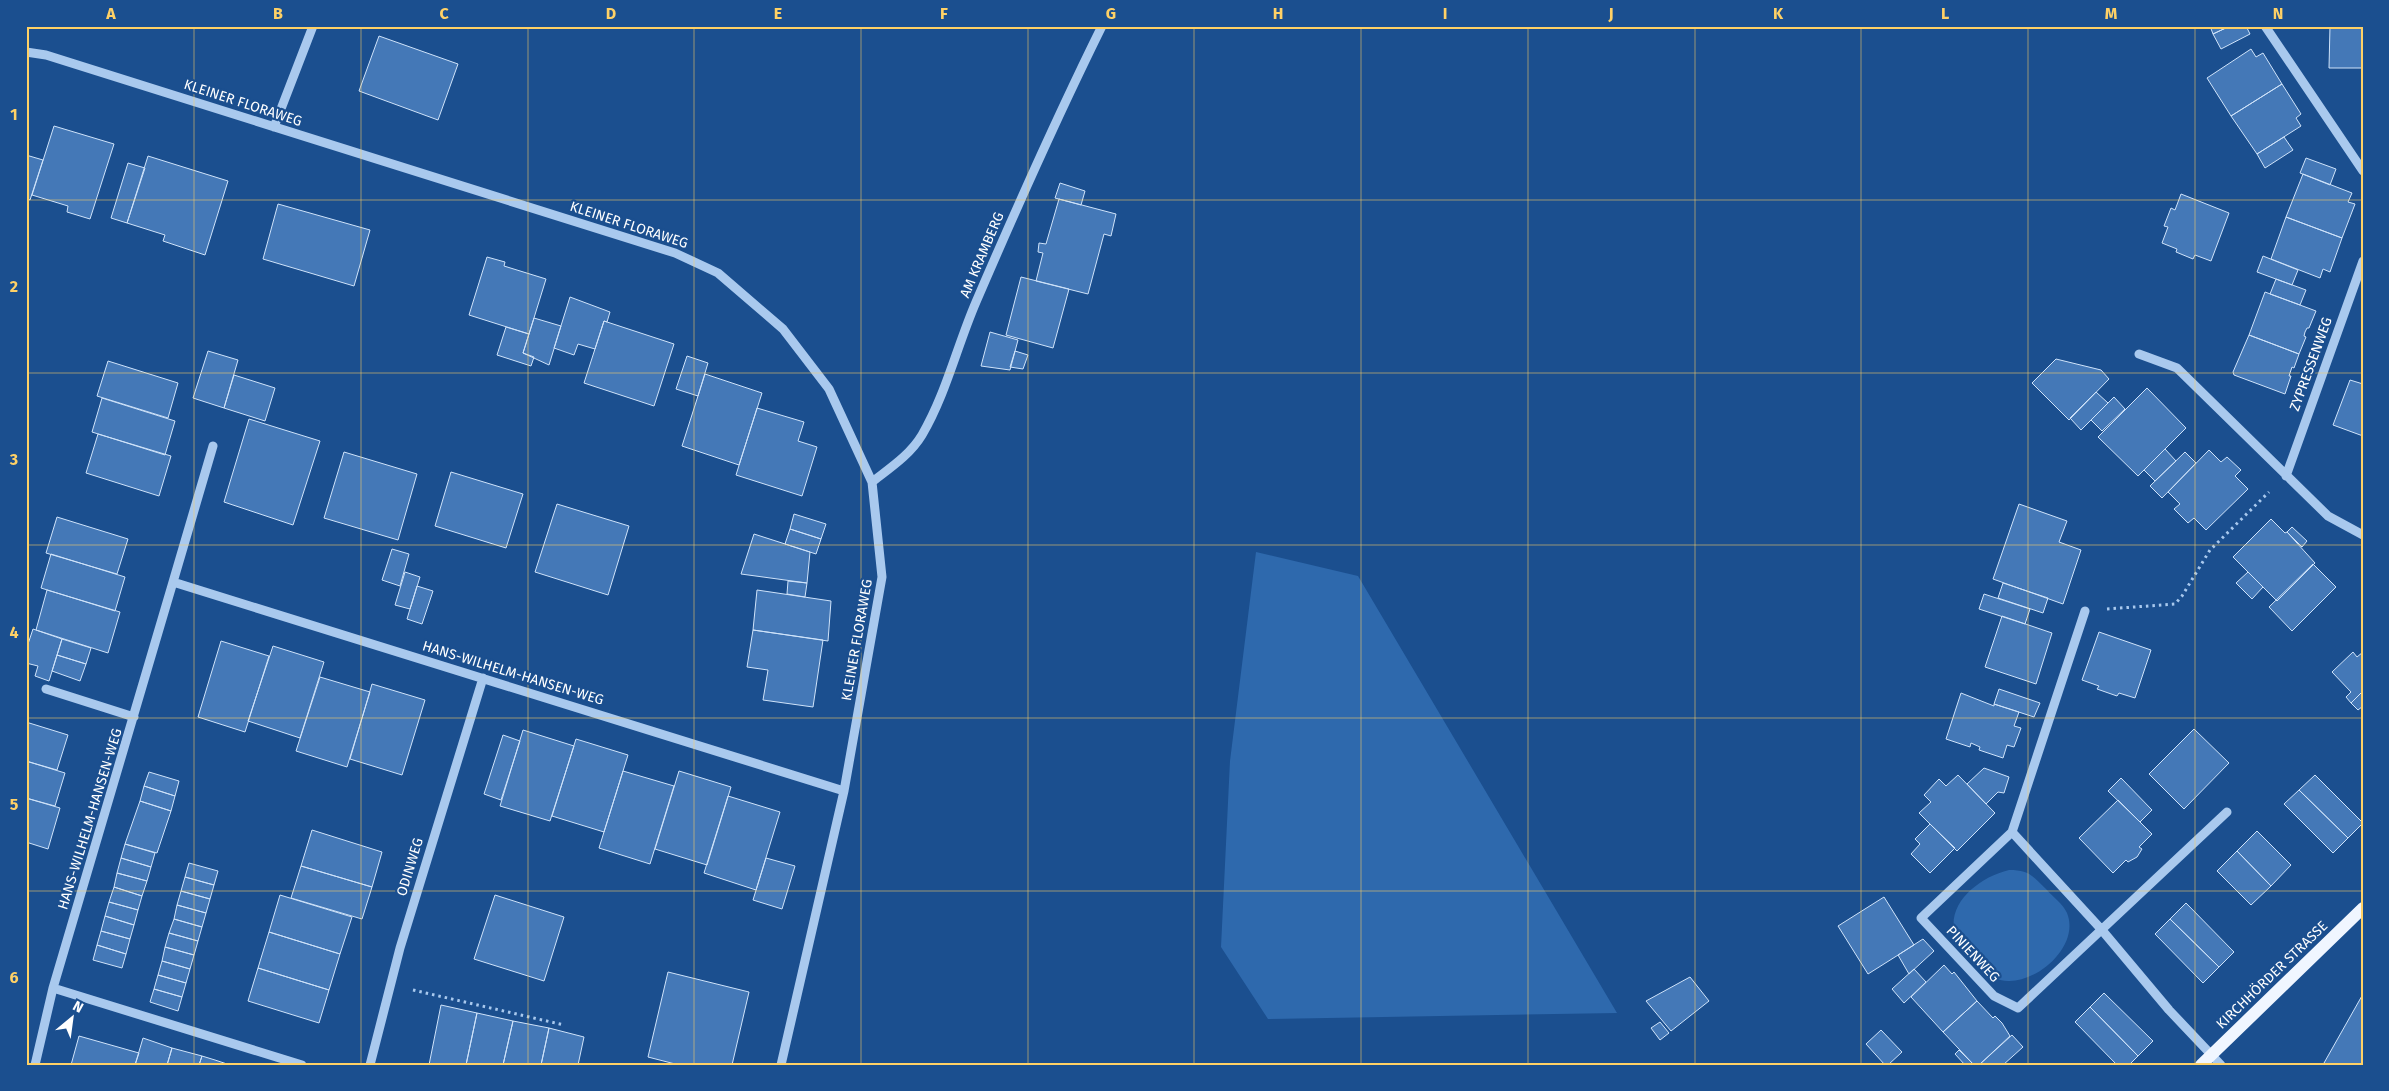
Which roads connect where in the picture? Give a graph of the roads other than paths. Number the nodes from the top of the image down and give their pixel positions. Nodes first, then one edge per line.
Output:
1 (314, 26) edge
2 (1102, 26) edge
3 (2265, 26) edge
4 (26, 52) edge
5 (274, 127) junction
6 (2363, 171) edge
7 (2363, 261) edge
8 (2140, 354) dead end
9 (214, 446) dead end
10 (2286, 476) junction
11 (872, 482) junction
12 (2363, 534) edge
13 (173, 582) junction
14 (2086, 611) road end
15 (482, 678) junction
16 (46, 689) dead end
17 (134, 717) junction
18 (844, 791) junction
19 (2227, 812) dead end
20 (2012, 832) junction
21 (2363, 908) edge
22 (2102, 929) junction
23 (53, 988) junction
24 (2211, 1055) junction
25 (35, 1065) edge
26 (302, 1065) edge
27 (370, 1065) edge
28 (781, 1065) edge
29 (2201, 1065) edge
30 (2221, 1065) edge

1 - 5 street
2 - 11 street, AM KRAMBERG
3 - 6 street
4 - 5 street, KLEINER FLORAWEG
5 - 11 street, KLEINER FLORAWEG
7 - 10 street, ZYPRESSENWEG
8 - 10 street
9 - 13 street, HANS-WILHELM-HANSEN-WEG
10 - 12 street
11 - 18 street, KLEINER FLORAWEG
13 - 15 street, HANS-WILHELM-HANSEN-WEG
13 - 17 street, HANS-WILHELM-HANSEN-WEG
14 - 20 street, PINIENWEG
15 - 18 street, HANS-WILHELM-HANSEN-WEG
15 - 27 street, ODINWEG
16 - 17 street
17 - 23 street, HANS-WILHELM-HANSEN-WEG
18 - 28 street, KLEINER FLORAWEG
19 - 22 street, PINIENWEG
20 - 22 street
20 - 22 street, PINIENWEG
21 - 24 main road, KIRCHHÖRDER STRASSE
22 - 24 street
23 - 25 street, HANS-WILHELM-HANSEN-WEG
23 - 26 street
24 - 29 main road, KIRCHHÖRDER STRASSE
24 - 30 street

